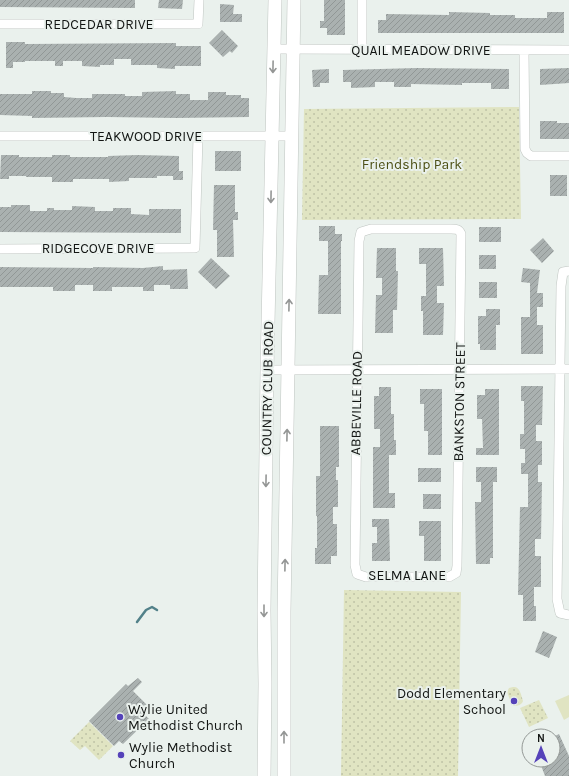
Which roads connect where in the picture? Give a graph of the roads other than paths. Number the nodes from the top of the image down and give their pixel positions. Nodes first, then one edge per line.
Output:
1 (199, 0) edge
2 (275, 0) edge
3 (294, 0) edge
4 (362, 0) edge
5 (0, 24) edge
6 (274, 49) junction
7 (293, 50) junction
8 (362, 50) junction
9 (524, 50) junction
10 (569, 50) edge
11 (0, 136) edge
12 (198, 136) junction
13 (272, 136) junction
14 (292, 136) junction
15 (569, 156) edge
16 (361, 232) joint
17 (0, 249) edge
18 (566, 271) edge
19 (565, 369) edge
20 (267, 370) junction
21 (288, 370) junction
22 (357, 370) junction
23 (460, 370) junction
24 (456, 573) joint
25 (357, 574) joint
26 (564, 614) edge
27 (265, 660) junction
28 (285, 660) junction
29 (264, 776) edge
30 (284, 776) edge

1 - 5 street, REDCEDAR DRIVE
2 - 6 main road, COUNTRY CLUB ROAD
3 - 7 main road, COUNTRY CLUB ROAD
4 - 8 street
6 - 7 street, QUAIL MEADOW DRIVE
6 -> 13 main road, COUNTRY CLUB ROAD
7 - 8 street, QUAIL MEADOW DRIVE
7 - 14 main road, COUNTRY CLUB ROAD
8 - 9 street, QUAIL MEADOW DRIVE
9 - 10 street, QUAIL MEADOW DRIVE
9 - 15 street
11 - 12 street, TEAKWOOD DRIVE
12 - 13 street, TEAKWOOD DRIVE
12 - 17 street, RIDGECOVE DRIVE
13 - 14 street, TEAKWOOD DRIVE
13 -> 20 main road, COUNTRY CLUB ROAD
21 -> 14 main road, COUNTRY CLUB ROAD
16 - 22 street, ABBEVILLE ROAD
16 - 23 street, BANKSTON STREET
18 - 19 street
19 - 23 street
19 - 26 street
20 - 21 street
20 -> 27 main road, COUNTRY CLUB ROAD
21 - 22 street
28 -> 21 main road, COUNTRY CLUB ROAD
22 - 23 street
22 - 25 street, ABBEVILLE ROAD
23 - 24 street, BANKSTON STREET
24 - 25 street, SELMA LANE
27 - 28 main road
27 - 29 main road, COUNTRY CLUB ROAD
30 -> 28 main road, COUNTRY CLUB ROAD

